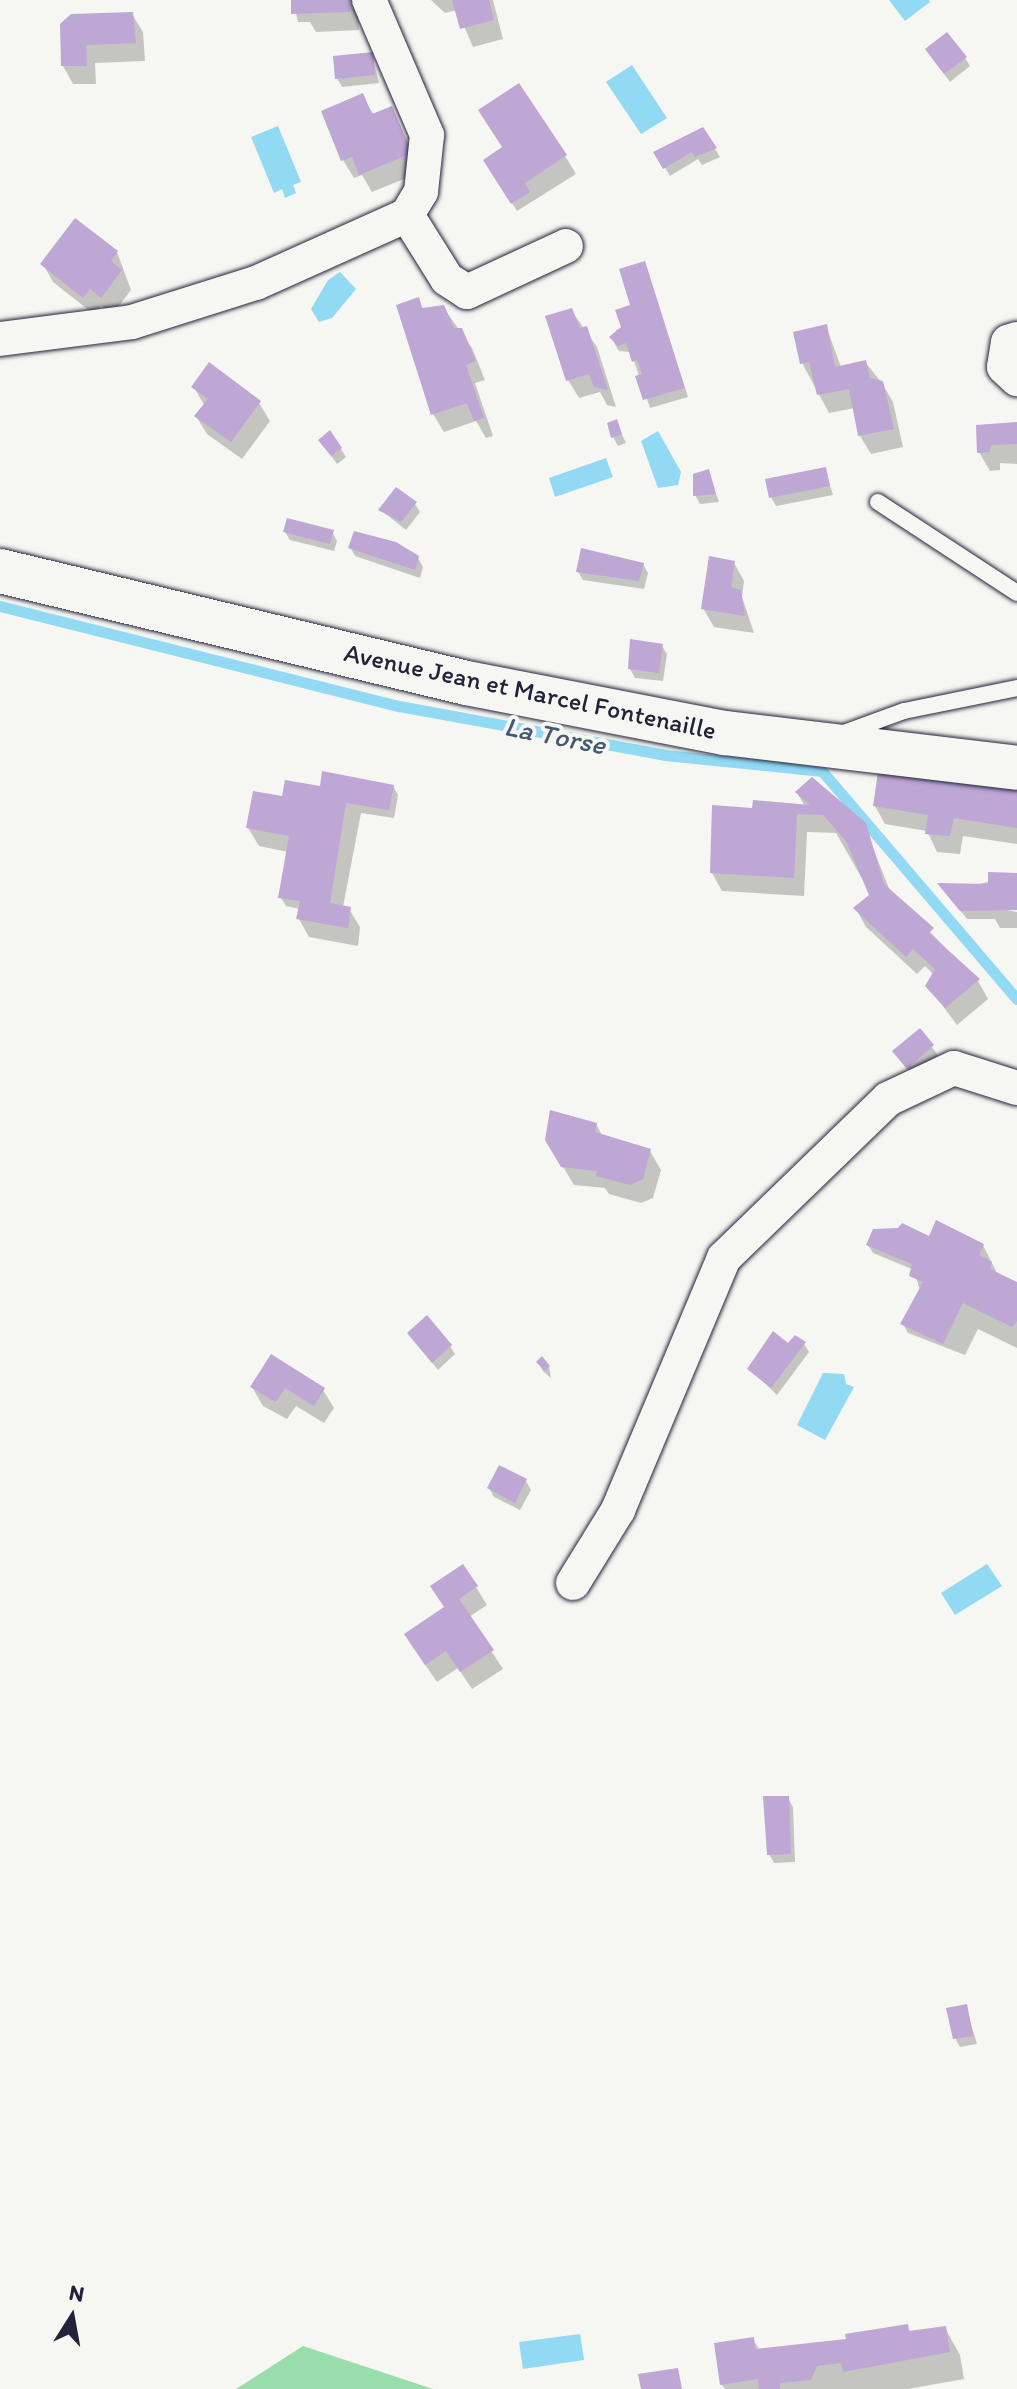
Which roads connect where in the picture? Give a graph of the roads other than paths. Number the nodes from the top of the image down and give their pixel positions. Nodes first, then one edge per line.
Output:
1 (369, 0) edge
2 (407, 215) junction
3 (566, 246) dead end
4 (0, 339) edge
5 (1017, 339) edge
6 (1017, 379) edge
7 (878, 502) dead end
8 (0, 562) edge
9 (0, 571) edge
10 (50, 580) junction
11 (1017, 593) edge
12 (1017, 688) edge
13 (816, 744) junction
14 (1017, 768) edge
15 (1017, 1088) edge
16 (573, 1583) dead end

1 - 2 street
2 - 3 street
2 - 4 street
5 - 6 street
7 - 11 lane
8 - 10 main road, Avenue Jean et Marcel Fontenaille
9 - 10 main road, Avenue Jean et Marcel Fontenaille
10 - 13 main road, Avenue Jean et Marcel Fontenaille
12 - 13 lane
13 - 14 main road, Avenue Jean et Marcel Fontenaille
15 - 16 street

